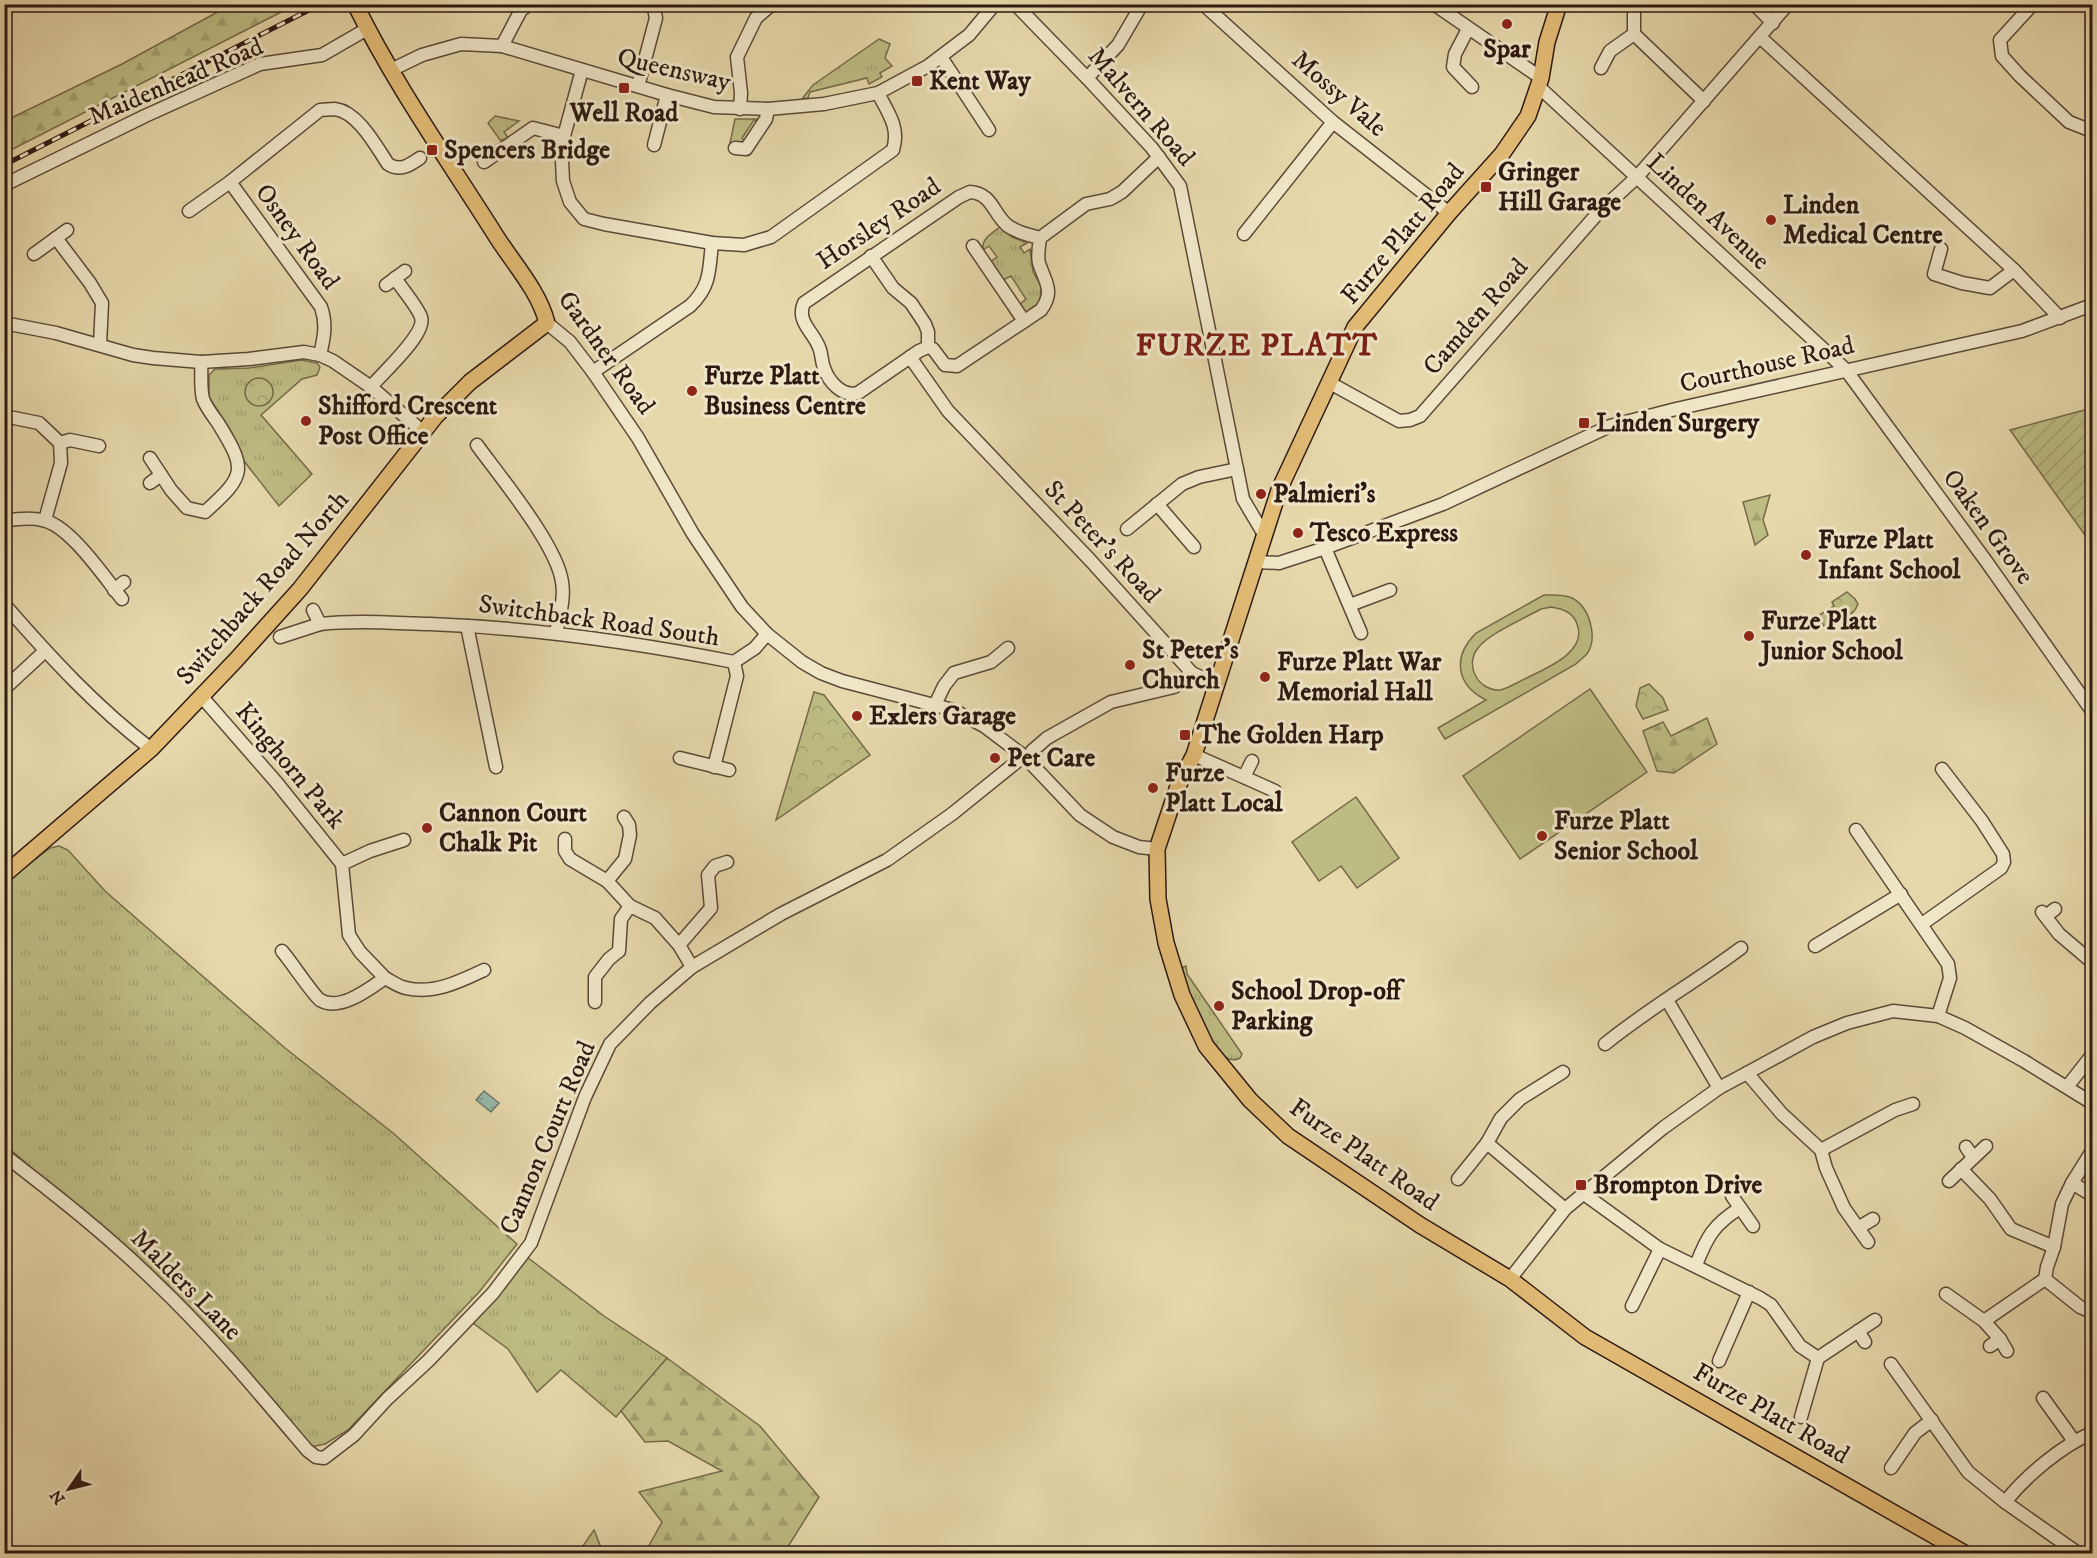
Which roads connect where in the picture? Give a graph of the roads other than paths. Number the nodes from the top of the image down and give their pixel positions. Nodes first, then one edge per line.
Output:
1 (530, 4) edge
2 (653, 4) edge
3 (772, 4) edge
4 (995, 4) edge
5 (1015, 4) edge
6 (1142, 4) edge
7 (1203, 4) edge
8 (1559, 4) edge
9 (1634, 4) edge
10 (1754, 4) edge
11 (1788, 4) edge
12 (2033, 4) edge
13 (356, 5) edge
14 (1439, 6) edge
15 (1773, 23) junction
16 (367, 29) junction
17 (1468, 29) junction
18 (1634, 34) junction
19 (1761, 38) junction
20 (502, 46) junction
21 (941, 57) junction
22 (1601, 68) dead end
23 (391, 70) junction
24 (582, 70) junction
25 (1088, 78) junction
26 (1540, 83) junction
27 (638, 86) junction
28 (1472, 87) dead end
29 (878, 93) junction
30 (667, 95) junction
31 (1704, 101) junction
32 (740, 109) junction
33 (768, 109) junction
34 (1333, 122) junction
35 (989, 130) dead end
36 (2092, 131) edge
37 (564, 136) junction
38 (654, 145) dead end
39 (735, 148) dead end
40 (1159, 157) junction
41 (420, 158) dead end
42 (484, 162) dead end
43 (393, 167) junction
44 (381, 176) dead end
45 (1637, 177) junction
46 (230, 182) junction
47 (4, 185) edge
48 (189, 212) dead end
49 (1449, 213) junction
50 (67, 230) dead end
51 (1244, 234) dead end
52 (56, 238) junction
53 (1040, 238) junction
54 (712, 243) junction
55 (973, 246) dead end
56 (1941, 249) dead end
57 (34, 254) dead end
58 (871, 256) junction
59 (2014, 270) junction
60 (396, 278) dead end
61 (2092, 305) edge
62 (2060, 318) junction
63 (1024, 321) junction
64 (4, 323) edge
65 (547, 323) junction
66 (100, 345) junction
67 (928, 347) junction
68 (320, 355) junction
69 (910, 357) junction
70 (201, 362) junction
71 (1846, 370) junction
72 (593, 372) junction
73 (1330, 383) junction
74 (371, 387) junction
75 (4, 416) edge
76 (422, 431) junction
77 (60, 443) junction
78 (477, 445) dead end
79 (99, 446) dead end
80 (150, 458) dead end
81 (1237, 469) junction
82 (161, 475) junction
83 (150, 483) dead end
84 (1156, 504) junction
85 (45, 520) junction
86 (4, 521) edge
87 (1127, 529) dead end
88 (1265, 536) junction
89 (1194, 547) dead end
90 (1325, 548) junction
91 (1257, 562) junction
92 (120, 590) dead end
93 (1390, 590) dead end
94 (4, 604) edge
95 (1350, 605) junction
96 (313, 610) dead end
97 (320, 624) junction
98 (466, 626) junction
99 (556, 633) junction
100 (1361, 633) dead end
101 (766, 634) junction
102 (280, 637) dead end
103 (1008, 648) dead end
104 (45, 651) junction
105 (734, 662) junction
106 (1192, 674) junction
107 (1216, 684) junction
108 (4, 689) edge
109 (202, 697) junction
110 (935, 705) junction
111 (2092, 711) edge
112 (151, 749) junction
113 (1028, 753) junction
114 (1194, 755) junction
115 (680, 758) dead end
116 (1252, 760) dead end
117 (496, 766) dead end
118 (714, 767) junction
119 (1942, 769) dead end
120 (729, 770) dead end
121 (1962, 772) dead end
122 (1245, 777) junction
123 (1950, 780) junction
124 (1275, 791) dead end
125 (624, 817) dead end
126 (1856, 830) dead end
127 (565, 839) dead end
128 (404, 840) dead end
129 (1157, 849) junction
130 (727, 862) dead end
131 (342, 864) junction
132 (4, 875) edge
133 (607, 881) junction
134 (1901, 894) junction
135 (630, 906) junction
136 (2048, 912) dead end
137 (1922, 924) junction
138 (679, 945) junction
139 (1815, 946) dead end
140 (1742, 948) dead end
141 (282, 951) dead end
142 (2092, 962) edge
143 (693, 967) junction
144 (484, 970) dead end
145 (385, 978) junction
146 (1667, 1000) junction
147 (595, 1002) dead end
148 (1938, 1016) junction
149 (1605, 1044) dead end
150 (2092, 1055) edge
151 (1563, 1072) dead end
152 (1747, 1073) junction
153 (2067, 1087) junction
154 (1719, 1088) junction
155 (1904, 1102) dead end
156 (2092, 1103) edge
157 (1487, 1143) junction
158 (1986, 1146) dead end
159 (1821, 1150) junction
160 (2092, 1151) edge
161 (4, 1155) edge
162 (1961, 1169) junction
163 (1458, 1179) dead end
164 (1949, 1181) dead end
165 (2072, 1182) junction
166 (1584, 1194) junction
167 (2092, 1195) edge
168 (1732, 1196) dead end
169 (1740, 1208) junction
170 (1565, 1209) junction
171 (1873, 1219) dead end
172 (1753, 1226) dead end
173 (1857, 1228) junction
174 (1868, 1242) dead end
175 (2054, 1247) junction
176 (1660, 1249) junction
177 (1696, 1265) junction
178 (2045, 1279) junction
179 (1510, 1280) junction
180 (1749, 1292) junction
181 (1954, 1294) dead end
182 (1632, 1306) dead end
183 (2092, 1312) edge
184 (1875, 1320) dead end
185 (1984, 1321) junction
186 (2007, 1351) dead end
187 (1718, 1352) dead end
188 (1818, 1359) junction
189 (1891, 1364) dead end
190 (2049, 1401) dead end
191 (1817, 1413) dead end
192 (1932, 1420) junction
193 (2092, 1433) edge
194 (2074, 1441) junction
195 (324, 1458) joint
196 (1891, 1468) dead end
197 (2005, 1502) junction
198 (1966, 1554) edge
199 (2079, 1554) edge

1 - 20 street
2 - 27 street
3 - 32 street
4 - 21 street, Queensway
5 - 25 street, Malvern Road
6 - 25 street
7 - 34 street, Mossy Vale
8 - 26 main road, Furze Platt Road
9 - 18 street
10 - 15 street
11 - 15 street, Camden Road
12 - 36 street
13 - 16 main road, Gardner Road
14 - 17 street, Linden Avenue
15 - 19 street, Camden Road
16 - 23 main road, Gardner Road
16 - 47 street, Maidenhead Road
17 - 26 street, Linden Avenue
17 - 28 street
18 - 22 street
18 - 31 street
19 - 31 street, Camden Road
19 - 59 street
20 - 23 street, Queensway
20 - 24 street, Queensway
21 - 29 street, Queensway
21 - 35 street
23 - 65 main road, Gardner Road
24 - 27 street, Queensway
24 - 37 street
25 - 40 street, Malvern Road
26 - 45 street, Linden Avenue
26 - 49 main road, Furze Platt Road
27 - 30 street, Queensway
29 - 33 street, Queensway
29 - 54 street
30 - 32 street, Queensway
30 - 38 street
31 - 45 street, Camden Road
32 - 33 street, Queensway
33 - 39 street
34 - 49 street, Mossy Vale
34 - 51 street
37 - 42 street
37 - 54 street
40 - 53 street
40 - 81 street, Malvern Road
41 - 43 street
43 - 44 street
43 - 46 street
45 - 71 street, Linden Avenue
45 - 73 street, Camden Road
46 - 48 street
46 - 68 street, Osney Road
49 - 73 main road, Furze Platt Road
50 - 52 street
52 - 57 street
52 - 66 street
53 - 58 street, Horsley Road
53 - 63 street
54 - 72 street
55 - 63 street
56 - 59 street
58 - 67 street
58 - 69 street, Horsley Road
59 - 62 street
60 - 74 street
61 - 62 street, Courthouse Road
62 - 71 street, Courthouse Road
63 - 67 street
64 - 66 street
65 - 72 street, Gardner Road
65 - 76 main road, Switchback Road North
66 - 70 street
67 - 69 street
68 - 70 street
68 - 74 street
69 - 106 street, St Peter's Road
70 - 82 street
71 - 90 street, Courthouse Road
71 - 111 street, Oaken Grove
72 - 101 street, Gardner Road
73 - 88 main road, Furze Platt Road
74 - 76 street
75 - 77 street
76 - 109 main road, Switchback Road North
77 - 79 street
77 - 85 street
78 - 99 street
80 - 82 street
81 - 84 street
81 - 88 street, Malvern Road
82 - 83 street
84 - 87 street
84 - 89 street
85 - 86 street
85 - 92 street
88 - 91 main road, Furze Platt Road
90 - 91 street, Courthouse Road
90 - 95 street
91 - 107 main road, Furze Platt Road
93 - 95 street
94 - 104 street
95 - 100 street
96 - 97 street
97 - 98 street, Switchback Road South
97 - 102 street, Switchback Road South
98 - 99 street, Switchback Road South
98 - 117 street
99 - 105 street, Switchback Road South
101 - 105 street, Switchback Road South
101 - 110 street
103 - 110 street
104 - 108 street
104 - 112 street
105 - 118 street
106 - 107 street, St Peter's Road
106 - 113 street, Cannon Court Road
107 - 114 main road, Furze Platt Road
109 - 112 main road, Switchback Road North
109 - 131 street, Kinghorn Park
110 - 113 street
112 - 132 main road, Switchback Road North
113 - 129 street
113 - 143 street, Cannon Court Road
114 - 122 street
114 - 129 main road, Furze Platt Road
115 - 118 street
116 - 122 street
118 - 120 street
119 - 123 street
121 - 123 street
122 - 124 street
123 - 137 street
125 - 133 street
126 - 134 street
127 - 133 street
128 - 131 street, Kinghorn Park
129 - 179 main road, Furze Platt Road
130 - 138 street
131 - 145 street, Kinghorn Park
133 - 135 street
134 - 137 street
134 - 139 street
135 - 138 street
135 - 147 street
136 - 142 street
137 - 148 street
138 - 143 street
140 - 146 street
141 - 145 street
143 - 195 street, Cannon Court Road
144 - 145 street, Kinghorn Park
146 - 149 street
146 - 154 street
148 - 152 street
148 - 153 street
150 - 153 street
151 - 157 street
152 - 154 street
152 - 159 street
153 - 156 street
154 - 166 street
155 - 159 street
157 - 163 street
157 - 170 street
158 - 162 street
159 - 173 street
160 - 165 street
161 - 195 street, Malders Lane
162 - 164 street
162 - 175 street
165 - 167 street
165 - 175 street
166 - 170 street
166 - 176 street
168 - 169 street
169 - 172 street
169 - 177 street
170 - 179 street
171 - 173 street
173 - 174 street
175 - 178 street
176 - 177 street
176 - 182 street
177 - 180 street
178 - 183 street
178 - 185 street
179 - 198 main road, Furze Platt Road
180 - 187 street
180 - 188 street
181 - 185 street
184 - 188 street
185 - 186 street
188 - 191 street
189 - 192 street
190 - 194 street
192 - 196 street
192 - 197 street
193 - 194 street
194 - 197 street
197 - 199 street

